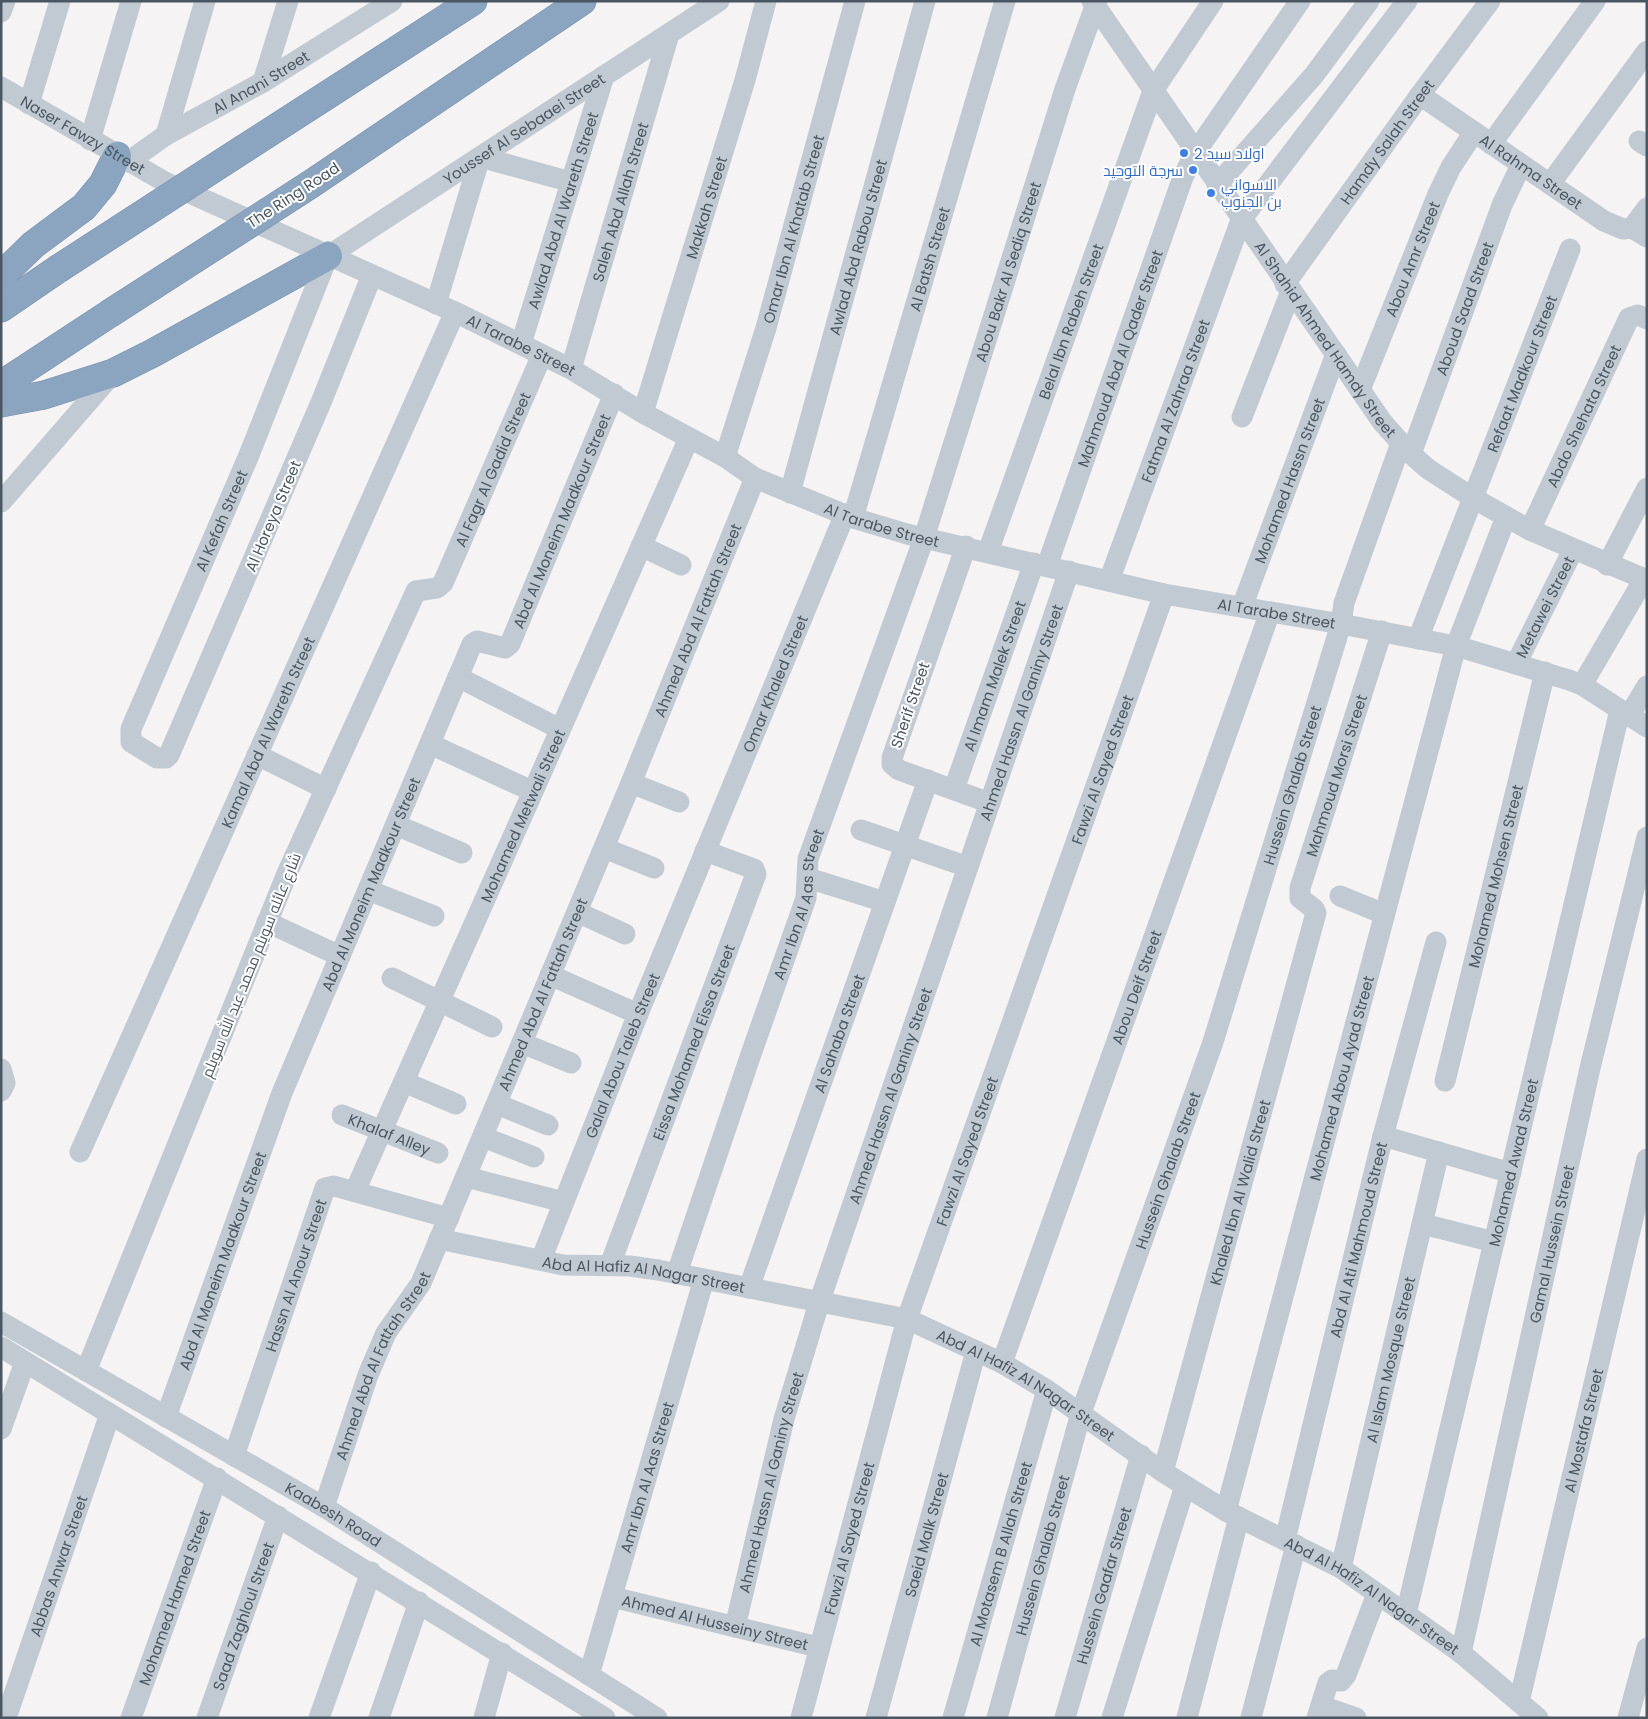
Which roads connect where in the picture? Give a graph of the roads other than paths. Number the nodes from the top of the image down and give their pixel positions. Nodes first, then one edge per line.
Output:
1 (4, 1) edge
2 (60, 1) edge
3 (131, 1) edge
4 (205, 1) edge
5 (288, 1) edge
6 (473, 1) edge
7 (582, 1) edge
8 (719, 1) edge
9 (766, 1) edge
10 (855, 1) edge
11 (925, 1) edge
12 (1005, 1) edge
13 (1213, 1) edge
14 (1300, 1) edge
15 (1369, 1) edge
16 (1408, 1) edge
17 (1490, 1) edge
18 (1594, 1) edge
19 (1094, 2) edge
20 (386, 4) edge
21 (1, 12) edge
22 (669, 34) junction
23 (1647, 50) edge
24 (604, 76) junction
25 (263, 82) junction
26 (1, 87) edge
27 (1153, 91) junction
28 (1420, 95) junction
29 (29, 104) junction
30 (166, 135) junction
31 (1482, 138) junction
32 (90, 140) junction
33 (1195, 153) junction
34 (480, 157) junction
35 (123, 159) junction
36 (1521, 165) junction
37 (165, 182) joint
38 (571, 182) junction
39 (1550, 184) junction
40 (1217, 185) junction
41 (1647, 208) edge
42 (1241, 220) junction
43 (1639, 233) edge
44 (1570, 249) dead end
45 (328, 256) junction
46 (372, 275) junction
47 (1, 276) edge
48 (1288, 288) junction
49 (1, 308) edge
50 (445, 308) junction
51 (1647, 319) edge
52 (521, 344) junction
53 (1336, 354) junction
54 (542, 355) junction
55 (571, 369) junction
56 (113, 373) junction
57 (1, 385) edge
58 (1360, 390) junction
59 (614, 394) junction
60 (1, 404) edge
61 (643, 413) junction
62 (1242, 417) dead end
63 (689, 438) junction
64 (1406, 448) junction
65 (725, 457) junction
66 (756, 478) junction
67 (1647, 488) edge
68 (790, 493) junction
69 (1473, 498) junction
70 (1, 502) edge
71 (849, 516) junction
72 (1506, 517) junction
73 (1530, 530) junction
74 (924, 538) junction
75 (641, 546) junction
76 (966, 546) junction
77 (1573, 550) junction
78 (988, 552) junction
79 (1040, 564) junction
80 (682, 565) dead end
81 (1607, 565) junction
82 (1069, 571) junction
83 (1645, 579) edge
84 (1109, 581) junction
85 (443, 584) joint
86 (1164, 594) junction
87 (1242, 607) junction
88 (1270, 612) junction
89 (1341, 624) junction
90 (1382, 632) junction
91 (1418, 639) junction
92 (1456, 646) junction
93 (1516, 664) junction
94 (1545, 672) junction
95 (458, 677) junction
96 (1582, 685) junction
97 (1647, 686) edge
98 (1632, 717) edge
99 (560, 729) junction
100 (430, 744) junction
101 (169, 755) joint
102 (257, 756) junction
103 (928, 780) junction
104 (631, 783) junction
105 (326, 790) junction
106 (954, 790) junction
107 (532, 791) junction
108 (679, 802) dead end
109 (990, 803) junction
110 (396, 826) junction
111 (861, 830) dead end
112 (1647, 837) edge
113 (905, 845) junction
114 (604, 848) junction
115 (706, 852) junction
116 (462, 853) dead end
117 (968, 867) junction
118 (654, 868) dead end
119 (808, 878) junction
120 (368, 890) junction
121 (1340, 896) dead end
122 (885, 902) junction
123 (577, 912) junction
124 (1316, 913) joint
125 (1384, 914) junction
126 (434, 916) dead end
127 (267, 922) junction
128 (625, 934) dead end
129 (1436, 942) dead end
130 (340, 956) junction
131 (550, 975) junction
132 (392, 978) dead end
133 (441, 1002) junction
134 (638, 1014) junction
135 (492, 1026) dead end
136 (522, 1043) junction
137 (571, 1063) dead end
138 (1, 1069) edge
139 (1445, 1081) dead end
140 (404, 1082) junction
141 (1, 1092) edge
142 (456, 1104) dead end
143 (497, 1104) junction
144 (342, 1115) dead end
145 (548, 1125) dead end
146 (382, 1131) junction
147 (1384, 1136) junction
148 (483, 1137) junction
149 (80, 1152) dead end
150 (1440, 1152) junction
151 (438, 1153) dead end
152 (534, 1157) dead end
153 (1647, 1159) edge
154 (1511, 1172) junction
155 (466, 1177) junction
156 (355, 1191) junction
157 (564, 1202) junction
158 (449, 1218) junction
159 (1422, 1224) junction
160 (440, 1239) junction
161 (1494, 1242) junction
162 (541, 1260) junction
163 (610, 1265) junction
164 (677, 1273) junction
165 (704, 1279) junction
166 (749, 1288) junction
167 (818, 1303) junction
168 (907, 1319) junction
169 (1, 1322) edge
170 (1, 1348) edge
171 (976, 1351) junction
172 (25, 1362) junction
173 (1002, 1364) junction
174 (86, 1371) junction
175 (1047, 1390) junction
176 (1081, 1413) junction
177 (110, 1414) junction
178 (166, 1417) junction
179 (1, 1429) edge
180 (1141, 1455) junction
181 (234, 1456) junction
182 (259, 1470) junction
183 (1163, 1472) junction
184 (217, 1478) junction
185 (1185, 1486) junction
186 (246, 1496) junction
187 (324, 1507) junction
188 (1233, 1514) junction
189 (278, 1516) junction
190 (1290, 1543) junction
191 (1341, 1568) junction
192 (371, 1572) junction
193 (1377, 1594) junction
194 (612, 1597) junction
195 (419, 1602) junction
196 (1406, 1614) junction
197 (734, 1627) junction
198 (818, 1647) junction
199 (1647, 1648) edge
200 (502, 1653) junction
201 (1461, 1653) junction
202 (589, 1675) junction
203 (1519, 1702) junction
204 (578, 1710) edge
205 (1319, 1712) edge
206 (6, 1718) edge
207 (131, 1718) edge
208 (207, 1718) edge
209 (318, 1718) edge
210 (379, 1718) edge
211 (484, 1718) edge
212 (605, 1718) edge
213 (657, 1718) edge
214 (801, 1718) edge
215 (876, 1718) edge
216 (954, 1718) edge
217 (997, 1718) edge
218 (1065, 1718) edge
219 (1112, 1718) edge
220 (1187, 1718) edge
221 (1251, 1718) edge
222 (1356, 1718) edge
223 (1538, 1718) edge
224 (1628, 1718) edge

1 - 21 street
2 - 29 street
3 - 32 street
4 - 30 street
5 - 25 street
6 - 49 highway, bridge
7 - 57 highway, The Ring Road, bridge
8 - 22 street, Youssef Al Sebaaei Street
9 - 61 street, Makkah Street
10 - 65 street, Omar Ibn Al Khatab Street
11 - 68 street, Awlad Abd Rabou Street
12 - 71 street, Al Batsh Street
13 - 27 street, Belal Ibn Rabeh Street
14 - 33 street
15 - 40 street
16 - 42 street, Fatma Al Zahraa Street
17 - 28 street, Hamdy Salah Street
18 - 31 street, Abou Amr Street
19 - 27 street, Al Shahid Ahmed Hamdy Street
19 - 74 street, Abou Bakr Al Sediq Street
20 - 25 street, Al Anani Street
22 - 24 street, Youssef Al Sebaaei Street
22 - 55 street, Saleh Abd Allah Street
23 - 39 street
24 - 34 street, Youssef Al Sebaaei Street
24 - 38 street, Awlad Abd Al Wareth Street
25 - 30 street, Al Anani Street
26 - 29 street, Naser Fawzy Street
27 - 33 street, Al Shahid Ahmed Hamdy Street
27 - 78 street, Belal Ibn Rabeh Street
28 - 31 street, Al Rahma Street
28 - 48 street, Hamdy Salah Street
29 - 32 street, Naser Fawzy Street
30 - 35 street, Al Anani Street
31 - 36 street, Al Rahma Street
31 - 58 street, Abou Amr Street
32 - 35 street, Naser Fawzy Street
33 - 40 street, Al Shahid Ahmed Hamdy Street
33 - 79 street, Mahmoud Abd Al Qader Street
34 - 38 street
34 - 45 street, Youssef Al Sebaaei Street
34 - 50 street, Kamal Abd Al Wareth Street
35 - 37 street, Naser Fawzy Street
35 - 47 highway
36 - 39 street, Al Rahma Street
36 - 64 street, Aboud Saad Street
37 - 45 street, Al Tarabe Street
38 - 52 street, Awlad Abd Al Wareth Street
39 - 43 street, Al Rahma Street
40 - 42 street, Al Shahid Ahmed Hamdy Street
41 - 43 street
42 - 48 street, Al Shahid Ahmed Hamdy Street
42 - 84 street, Fatma Al Zahraa Street
44 - 69 street, Refaat Madkour Street
45 - 46 street, Al Tarabe Street
45 - 56 highway
45 - 101 street, Al Kefah Street
46 - 50 street, Al Tarabe Street
46 - 101 street, Al Horeya Street
48 - 53 street, Al Shahid Ahmed Hamdy Street
48 - 62 street, Hamdy Salah Street
50 - 52 street, Al Tarabe Street
50 - 102 street, Kamal Abd Al Wareth Street
51 - 73 street, Abdo Shehata Street
52 - 54 street, Al Tarabe Street
53 - 58 street, Al Shahid Ahmed Hamdy Street
53 - 87 street, Mohamed Hassn Street
54 - 55 street, Al Tarabe Street
54 - 85 street, Al Fagr Al Gadid Street
55 - 59 street, Al Tarabe Street
56 - 60 highway
56 - 70 street
58 - 64 street, Al Shahid Ahmed Hamdy Street
59 - 61 street, Al Tarabe Street
59 - 95 street, Abd Al Moneim Madkour Street
61 - 63 street, Al Tarabe Street
63 - 65 street, Al Tarabe Street
63 - 75 street, Mohamed Metwali Street
64 - 69 street, Al Shahid Ahmed Hamdy Street
64 - 89 street, Aboud Saad Street
65 - 66 street, Al Tarabe Street
66 - 68 street, Al Tarabe Street
66 - 104 street, Ahmed Abd Al Fattah Street
67 - 81 street
68 - 71 street, Al Tarabe Street
69 - 72 street, Al Shahid Ahmed Hamdy Street
69 - 91 street, Refaat Madkour Street
71 - 74 street, Al Tarabe Street
71 - 115 street, Omar Khaled Street
72 - 73 street, Al Shahid Ahmed Hamdy Street
72 - 92 street, Mohamed Abou Ayad Street
73 - 77 street, Al Shahid Ahmed Hamdy Street
74 - 76 street, Al Tarabe Street
74 - 119 street, Amr Ibn Al Aas Street
75 - 80 street
75 - 99 street, Mohamed Metwali Street
76 - 78 street, Al Tarabe Street
76 - 103 street, Sherif Street
77 - 81 street, Al Shahid Ahmed Hamdy Street
77 - 93 street, Metawei Street
78 - 79 street, Al Tarabe Street
79 - 82 street, Al Tarabe Street
79 - 106 street, Al Imam Malek Street
81 - 83 street, Al Shahid Ahmed Hamdy Street
82 - 84 street, Al Tarabe Street
82 - 109 street, Ahmed Hassn Al Ganiny Street
83 - 96 street
84 - 86 street, Al Tarabe Street
85 - 105 street, شارع عائله سويلم محمد عبد الله سويلم
86 - 87 street, Al Tarabe Street
86 - 168 street, Fawzi Al Sayed Street
87 - 88 street, Al Tarabe Street
88 - 89 street, Al Tarabe Street
88 - 173 street, Abou Deif Street
89 - 90 street, Al Tarabe Street
89 - 176 street, Hussein Ghalab Street
90 - 91 street, Al Tarabe Street
90 - 124 street, Mahmoud Morsi Street
91 - 92 street, Al Tarabe Street
92 - 93 street, Al Tarabe Street
92 - 125 street, Mohamed Abou Ayad Street
93 - 94 street, Al Tarabe Street
94 - 96 street, Al Tarabe Street
94 - 139 street, Mohamed Mohsen Street
95 - 99 street
95 - 100 street, Abd Al Moneim Madkour Street
96 - 98 street, Al Tarabe Street
97 - 98 street, Mohamed Awad Street
98 - 154 street, Mohamed Awad Street
99 - 107 street, Mohamed Metwali Street
100 - 107 street
100 - 110 street, Abd Al Moneim Madkour Street
102 - 105 street
102 - 149 street, Kamal Abd Al Wareth Street
103 - 106 street, Sherif Street
103 - 113 street, Al Sahaba Street
104 - 108 street
104 - 114 street, Ahmed Abd Al Fattah Street
105 - 127 street, شارع عائله سويلم محمد عبد الله سويلم
106 - 109 street, Sherif Street
107 - 133 street, Mohamed Metwali Street
109 - 117 street, Ahmed Hassn Al Ganiny Street
110 - 116 street
110 - 120 street, Abd Al Moneim Madkour Street
111 - 113 street
112 - 201 street, Gamal Hussein Street
113 - 117 street
113 - 122 street, Al Sahaba Street
114 - 118 street
114 - 123 street, Ahmed Abd Al Fattah Street
115 - 134 street, Galal Abou Taleb Street
115 - 163 street, Eissa Mohamed Eissa Street
117 - 167 street, Ahmed Hassn Al Ganiny Street
119 - 122 street
119 - 164 street, Amr Ibn Al Aas Street
120 - 126 street
120 - 130 street, Abd Al Moneim Madkour Street
121 - 125 street
122 - 166 street, Al Sahaba Street
123 - 128 street
123 - 131 street, Ahmed Abd Al Fattah Street
124 - 183 street, Khaled Ibn Al Walid Street
125 - 188 street, Mohamed Abou Ayad Street
127 - 130 street
127 - 174 street, شارع عائله سويلم محمد عبد الله سويلم
129 - 147 street, Abd Al Ati Mahmoud Street
130 - 178 street, Abd Al Moneim Madkour Street
131 - 134 street
131 - 136 street, Ahmed Abd Al Fattah Street
132 - 133 street
133 - 135 street
133 - 140 street, Mohamed Metwali Street
134 - 157 street, Galal Abou Taleb Street
136 - 137 street
136 - 143 street, Ahmed Abd Al Fattah Street
138 - 141 street
140 - 142 street
140 - 146 street, Mohamed Metwali Street
143 - 145 street
143 - 148 street, Ahmed Abd Al Fattah Street
144 - 146 street, Khalaf Alley
146 - 151 street, Khalaf Alley
146 - 156 street, Mohamed Metwali Street
147 - 150 street
147 - 190 street, Abd Al Ati Mahmoud Street
148 - 152 street
148 - 155 street, Ahmed Abd Al Fattah Street
150 - 154 street
150 - 159 street, Al Islam Mosque Street
153 - 203 street, Al Mostafa Street
154 - 161 street, Mohamed Awad Street
155 - 157 street
155 - 158 street, Ahmed Abd Al Fattah Street
156 - 158 street, Hassn Al Anour Street
156 - 181 street, Hassn Al Anour Street
157 - 162 street, Galal Abou Taleb Street
158 - 160 street, Ahmed Abd Al Fattah Street
159 - 161 street
159 - 191 street, Al Islam Mosque Street
160 - 162 street, Abd Al Hafiz Al Nagar Street
160 - 187 street, Ahmed Abd Al Fattah Street
161 - 196 street, Mohamed Awad Street
162 - 163 street, Abd Al Hafiz Al Nagar Street
163 - 164 street, Abd Al Hafiz Al Nagar Street
164 - 165 street, Abd Al Hafiz Al Nagar Street
165 - 166 street, Abd Al Hafiz Al Nagar Street
165 - 194 street, Amr Ibn Al Aas Street
166 - 167 street, Abd Al Hafiz Al Nagar Street
167 - 168 street, Abd Al Hafiz Al Nagar Street
167 - 197 street, Ahmed Hassn Al Ganiny Street
168 - 171 street, Abd Al Hafiz Al Nagar Street
168 - 198 street, Fawzi Al Sayed Street
169 - 174 street, Kaabesh Road
170 - 172 street, Kaabesh Road
171 - 173 street, Abd Al Hafiz Al Nagar Street
171 - 215 street, Saeid Malk Street
172 - 177 street, Kaabesh Road
172 - 179 street
173 - 175 street, Abd Al Hafiz Al Nagar Street
174 - 178 street, Kaabesh Road
175 - 176 street, Abd Al Hafiz Al Nagar Street
175 - 216 street, Al Motasem B Allah Street
176 - 180 street, Abd Al Hafiz Al Nagar Street
176 - 217 street, Hussein Ghalab Street
177 - 184 street, Kaabesh Road
177 - 206 street, Abbas Anwar Street
178 - 181 street, Kaabesh Road
180 - 183 street, Abd Al Hafiz Al Nagar Street
180 - 218 street, Hussein Gaafar Street
181 - 182 street, Kaabesh Road
182 - 186 street
182 - 187 street, Kaabesh Road
183 - 185 street, Abd Al Hafiz Al Nagar Street
184 - 186 street, Kaabesh Road
184 - 207 street, Mohamed Hamed Street
185 - 188 street, Abd Al Hafiz Al Nagar Street
185 - 219 street
186 - 189 street, Kaabesh Road
187 - 202 street, Kaabesh Road
188 - 190 street, Abd Al Hafiz Al Nagar Street
188 - 220 street, Mohamed Abou Ayad Street
189 - 192 street, Kaabesh Road
189 - 208 street, Saad Zaghloul Street
190 - 191 street, Abd Al Hafiz Al Nagar Street
190 - 221 street, Abd Al Ati Mahmoud Street
191 - 193 street, Abd Al Hafiz Al Nagar Street
192 - 195 street, Kaabesh Road
192 - 209 street
193 - 196 street, Abd Al Hafiz Al Nagar Street
193 - 205 street
194 - 197 street, Ahmed Al Husseiny Street
194 - 202 street, Amr Ibn Al Aas Street
195 - 200 street, Kaabesh Road
195 - 210 street
196 - 201 street, Abd Al Hafiz Al Nagar Street
197 - 198 street, Ahmed Al Husseiny Street
198 - 214 street, Fawzi Al Sayed Street
199 - 224 street
200 - 204 street, Kaabesh Road
200 - 211 street
201 - 203 street, Abd Al Hafiz Al Nagar Street
202 - 213 street, Kaabesh Road
203 - 223 street, Abd Al Hafiz Al Nagar Street
204 - 212 street, Kaabesh Road
205 - 222 street

